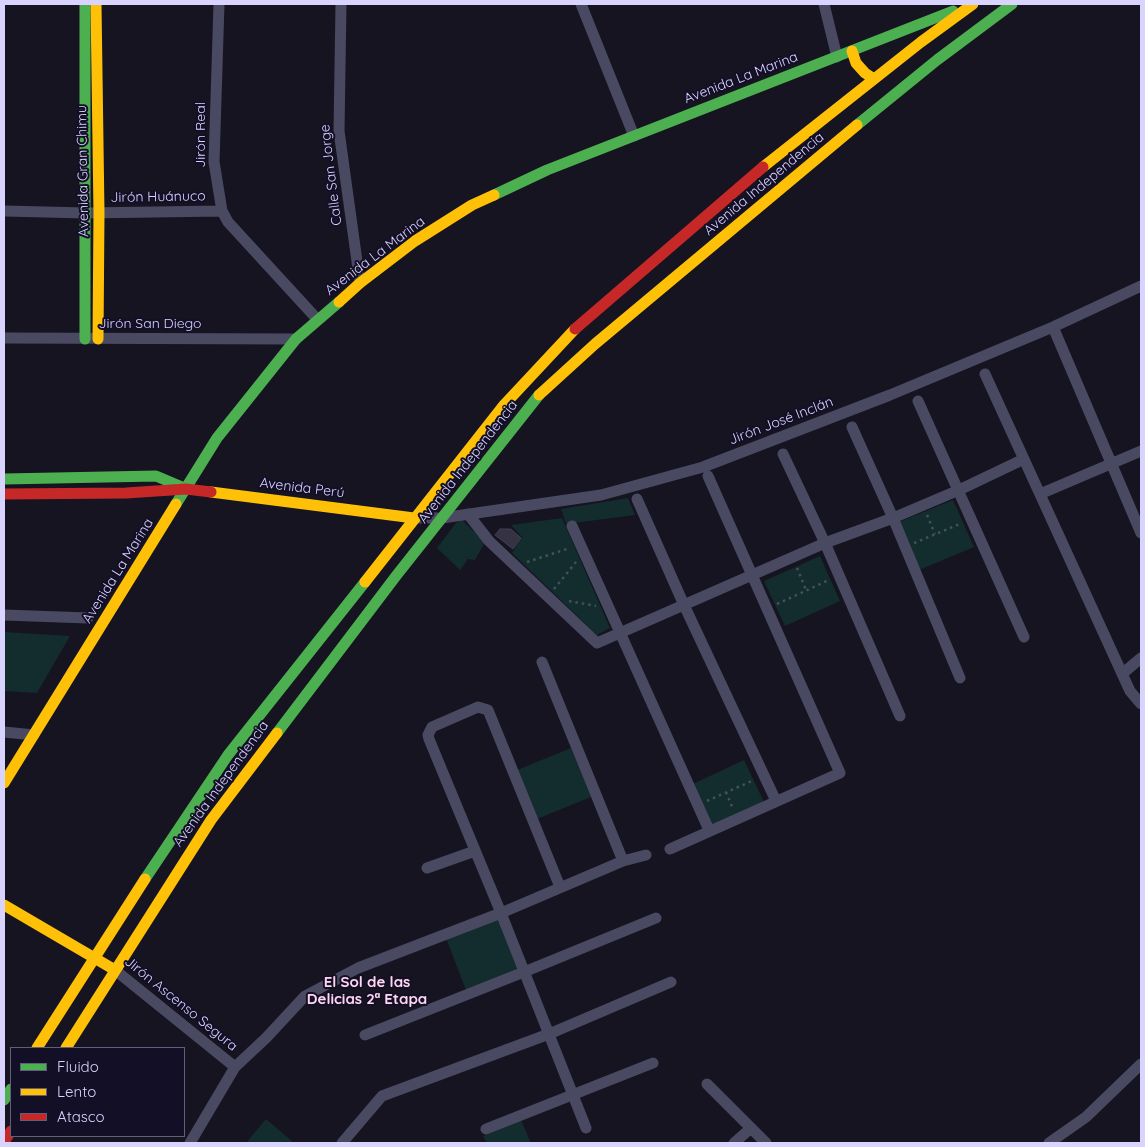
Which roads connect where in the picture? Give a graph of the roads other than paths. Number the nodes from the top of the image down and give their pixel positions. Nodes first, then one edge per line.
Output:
1 (84, 4) edge
2 (96, 4) edge
3 (219, 4) edge
4 (341, 4) edge
5 (581, 4) edge
6 (824, 4) edge
7 (972, 4) edge
8 (1012, 4) edge
9 (852, 51) junction
10 (837, 57) junction
11 (874, 79) junction
12 (634, 136) junction
13 (4, 211) edge
14 (222, 211) junction
15 (86, 213) junction
16 (99, 213) junction
17 (728, 216) junction
18 (360, 283) junction
19 (1141, 286) edge
20 (317, 319) junction
21 (1053, 327) junction
22 (4, 338) edge
23 (84, 338) junction
24 (98, 339) junction
25 (296, 339) junction
26 (985, 374) dead end
27 (918, 400) dead end
28 (504, 404) junction
29 (522, 418) junction
30 (852, 427) dead end
31 (1141, 450) edge
32 (783, 454) dead end
33 (1024, 460) junction
34 (1112, 464) junction
35 (708, 476) dead end
36 (4, 479) edge
37 (186, 489) junction
38 (959, 490) junction
39 (4, 494) edge
40 (1040, 494) junction
41 (637, 499) dead end
42 (468, 514) junction
43 (414, 518) junction
44 (442, 518) junction
45 (893, 518) junction
46 (572, 526) dead end
47 (1141, 533) edge
48 (825, 543) junction
49 (752, 575) junction
50 (684, 605) junction
51 (4, 615) edge
52 (88, 618) dead end
53 (619, 632) junction
54 (1024, 637) dead end
55 (1141, 658) edge
56 (542, 662) dead end
57 (300, 665) junction
58 (1122, 674) junction
59 (960, 678) dead end
60 (319, 679) junction
61 (1141, 704) edge
62 (900, 716) dead end
63 (4, 732) edge
64 (34, 735) junction
65 (4, 783) edge
66 (776, 801) junction
67 (184, 819) junction
68 (709, 830) junction
69 (204, 831) junction
70 (670, 849) dead end
71 (475, 851) junction
72 (646, 854) dead end
73 (622, 862) junction
74 (154, 866) junction
75 (427, 868) dead end
76 (173, 878) junction
77 (560, 887) junction
78 (4, 905) edge
79 (501, 913) junction
80 (656, 918) dead end
81 (94, 958) junction
82 (115, 970) junction
83 (524, 972) junction
84 (671, 982) dead end
85 (549, 1034) junction
86 (365, 1035) dead end
87 (38, 1047) edge
88 (67, 1047) edge
89 (653, 1062) dead end
90 (1141, 1064) edge
91 (235, 1067) junction
92 (707, 1084) dead end
93 (573, 1095) junction
94 (586, 1128) dead end
95 (751, 1128) junction
96 (486, 1129) dead end
97 (190, 1143) edge
98 (342, 1143) edge
99 (734, 1143) edge
100 (766, 1143) edge
101 (1050, 1143) edge

1 - 15 main road, Avenida Gran Chimu
2 - 16 main road, Avenida Gran Chimu
3 - 14 street, Jirón Real
4 - 18 street, Calle San Jorge
5 - 12 street
6 - 10 street
7 - 9 main road, Avenida La Marina
7 - 11 main road, Avenida Independencia
8 - 17 main road, Avenida Independencia
9 - 10 main road, Avenida La Marina
9 - 11 main road
10 - 12 main road, Avenida La Marina
11 - 17 main road, Avenida Independencia
12 - 18 main road, Avenida La Marina
13 - 15 street, Jirón Huánuco
14 - 16 street, Jirón Huánuco
14 - 20 street, Jirón Real
15 - 16 street, Jirón Huánuco
15 - 23 main road, Avenida Gran Chimu
16 - 24 main road, Avenida Gran Chimu
17 - 28 main road, Avenida Independencia
17 - 29 main road, Avenida Independencia
18 - 20 main road, Avenida La Marina
19 - 21 street, Jirón José Inclán
20 - 25 main road, Avenida La Marina
21 - 34 street
21 - 42 street, Jirón José Inclán
22 - 23 street, Jirón San Diego
23 - 24 street, Jirón San Diego
24 - 25 street, Jirón San Diego
25 - 37 main road, Avenida La Marina
26 - 33 street
27 - 38 street
28 - 29 main road
28 - 43 main road, Avenida Independencia
29 - 44 main road, Avenida Independencia
30 - 45 street
31 - 34 street
32 - 48 street
33 - 38 street
33 - 40 street
34 - 40 street
34 - 47 street
35 - 49 street
36 - 37 main road, Avenida Perú
37 - 39 main road, Avenida Perú
37 - 43 main road, Avenida Perú
37 - 64 main road, Avenida La Marina
38 - 45 street
38 - 54 street
40 - 58 street
41 - 50 street
42 - 44 street, Jirón José Inclán
42 - 53 street
43 - 44 street, Jirón José Inclán
43 - 57 main road, Avenida Independencia
44 - 60 main road, Avenida Independencia
45 - 48 street
45 - 59 street
46 - 53 street
48 - 49 street
48 - 62 street
49 - 50 street
49 - 66 street
50 - 53 street
50 - 66 street
51 - 52 street
53 - 68 street
55 - 58 street
56 - 73 street
57 - 60 main road
57 - 67 main road, Avenida Independencia
58 - 61 street
60 - 69 main road, Avenida Independencia
63 - 64 street
64 - 65 main road, Avenida La Marina
66 - 68 street
67 - 69 main road
67 - 74 main road, Avenida Independencia
68 - 70 street
69 - 76 main road, Avenida Independencia
71 - 75 street
71 - 77 street
71 - 79 street
72 - 73 street
73 - 77 street
74 - 76 main road
74 - 81 main road, Avenida Independencia
76 - 82 main road, Avenida Independencia
77 - 79 street
78 - 81 main road, Jirón Ascenso Segura
79 - 83 street
79 - 91 street
80 - 83 street
81 - 82 main road, Jirón Ascenso Segura
81 - 87 main road, Avenida Independencia
82 - 88 main road, Avenida Independencia
82 - 91 street, Jirón Ascenso Segura
83 - 85 street
83 - 86 street
84 - 85 street
85 - 93 street
85 - 98 street
89 - 93 street
90 - 101 street
91 - 97 street
92 - 95 street
93 - 94 street
93 - 96 street
95 - 99 street
95 - 100 street

